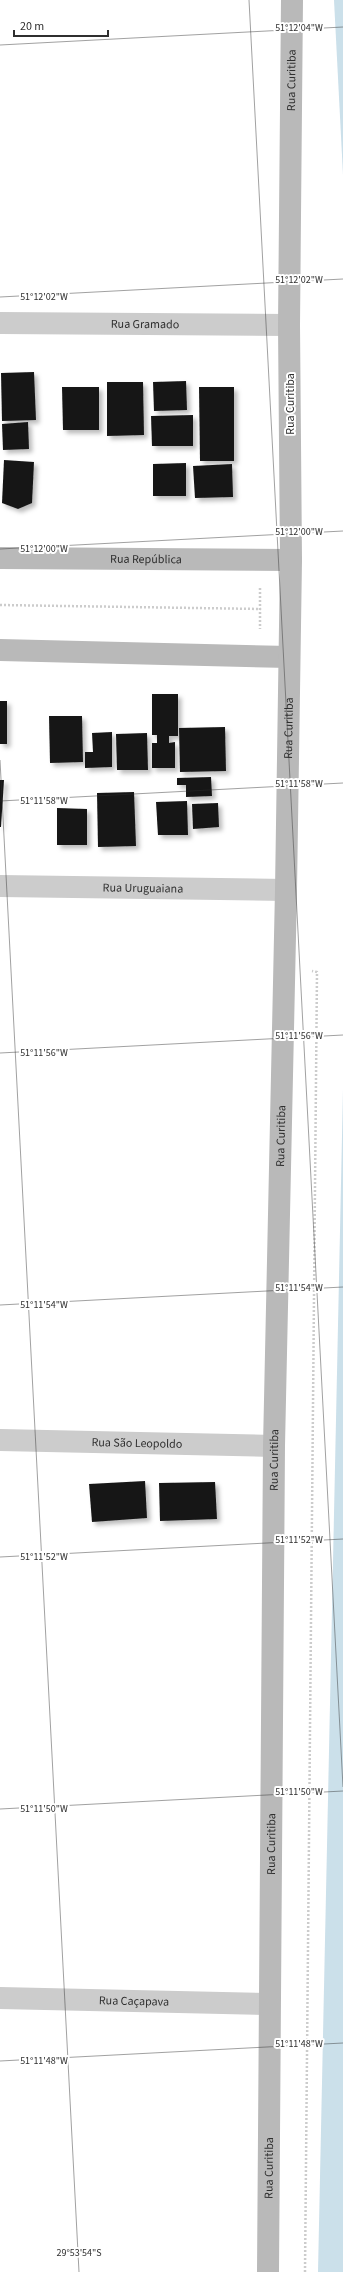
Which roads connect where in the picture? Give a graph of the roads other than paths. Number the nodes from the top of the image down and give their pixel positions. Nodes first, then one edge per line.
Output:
1 (292, 0) edge
2 (0, 323) edge
3 (289, 325) junction
4 (0, 558) edge
5 (291, 560) junction
6 (0, 650) edge
7 (289, 657) junction
8 (0, 886) edge
9 (286, 890) junction
10 (0, 1440) edge
11 (274, 1446) junction
12 (0, 1998) edge
13 (269, 2004) junction
14 (268, 2272) edge

1 - 3 street, Rua Curitiba
2 - 3 street, Rua Gramado
3 - 5 street, Rua Curitiba
4 - 5 street, Rua República
5 - 7 street, Rua Curitiba
6 - 7 street
7 - 9 street, Rua Curitiba
8 - 9 street, Rua Uruguaiana
9 - 11 street, Rua Curitiba
10 - 11 street, Rua São Leopoldo
11 - 13 street, Rua Curitiba
12 - 13 street, Rua Caçapava
13 - 14 street, Rua Curitiba

